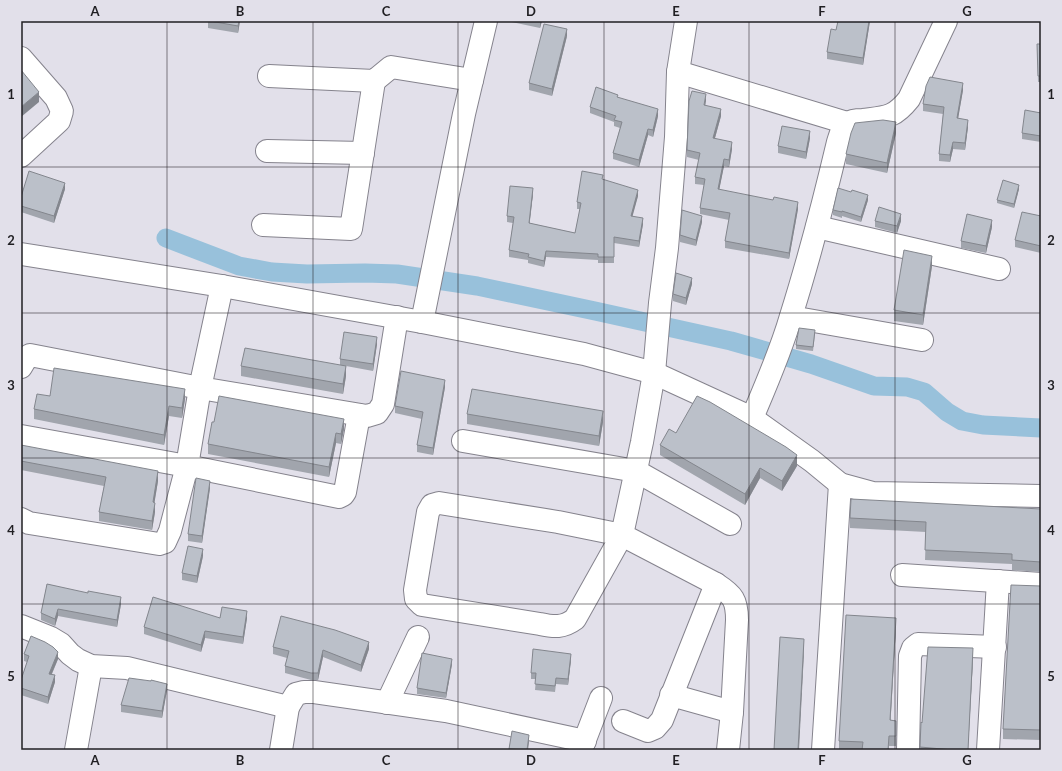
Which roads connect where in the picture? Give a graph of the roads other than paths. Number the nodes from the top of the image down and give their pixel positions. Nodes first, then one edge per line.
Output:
1 (486, 21) edge
2 (686, 21) edge
3 (946, 21) edge
4 (21, 58) edge
5 (678, 72) junction
6 (269, 76) dead end
7 (472, 80) junction
8 (374, 81) junction
9 (848, 124) junction
10 (267, 151) dead end
11 (362, 153) junction
12 (21, 156) edge
13 (263, 225) dead end
14 (817, 227) junction
15 (21, 254) edge
16 (999, 269) dead end
17 (222, 286) junction
18 (397, 317) junction
19 (791, 317) junction
20 (422, 322) junction
21 (922, 340) dead end
22 (21, 367) edge
23 (654, 373) junction
24 (200, 388) junction
25 (359, 415) junction
26 (752, 418) junction
27 (21, 436) edge
28 (463, 441) dead end
29 (186, 466) junction
30 (636, 471) junction
31 (840, 484) junction
32 (1041, 496) edge
33 (21, 519) edge
34 (730, 524) dead end
35 (622, 535) junction
36 (902, 575) dead end
37 (998, 581) junction
38 (716, 584) junction
39 (1041, 584) edge
40 (21, 626) edge
41 (418, 637) dead end
42 (995, 647) junction
43 (91, 666) junction
44 (671, 695) junction
45 (601, 698) dead end
46 (387, 703) junction
47 (288, 707) junction
48 (732, 712) junction
49 (623, 721) dead end
50 (583, 745) edge
51 (76, 750) edge
52 (281, 750) edge
53 (728, 750) edge
54 (823, 750) edge
55 (908, 750) edge
56 (988, 750) edge

1 - 7 street
2 - 5 street
3 - 9 street
4 - 12 street
5 - 9 street
5 - 23 street
6 - 8 street
7 - 8 street
7 - 20 street
8 - 11 street
9 - 14 street
10 - 11 street
11 - 13 street
14 - 16 street
14 - 19 street
15 - 17 street
17 - 18 street
17 - 24 street
18 - 20 street
18 - 25 street
19 - 21 street
19 - 26 street
20 - 23 street
22 - 24 street
23 - 26 street
23 - 30 street
24 - 25 street
24 - 29 street
25 - 29 street
26 - 31 street
27 - 29 street
28 - 30 street
29 - 33 street
30 - 34 street
30 - 35 street
31 - 32 street
31 - 54 street
35 - 35 street
35 - 38 street
36 - 37 street
37 - 39 street
37 - 42 street
38 - 44 street
38 - 48 street
40 - 43 street
41 - 46 street
42 - 55 street
42 - 56 street
43 - 47 street
43 - 51 street
44 - 48 street
44 - 49 street
45 - 50 street
46 - 47 street
46 - 50 street
47 - 52 street
48 - 53 street

